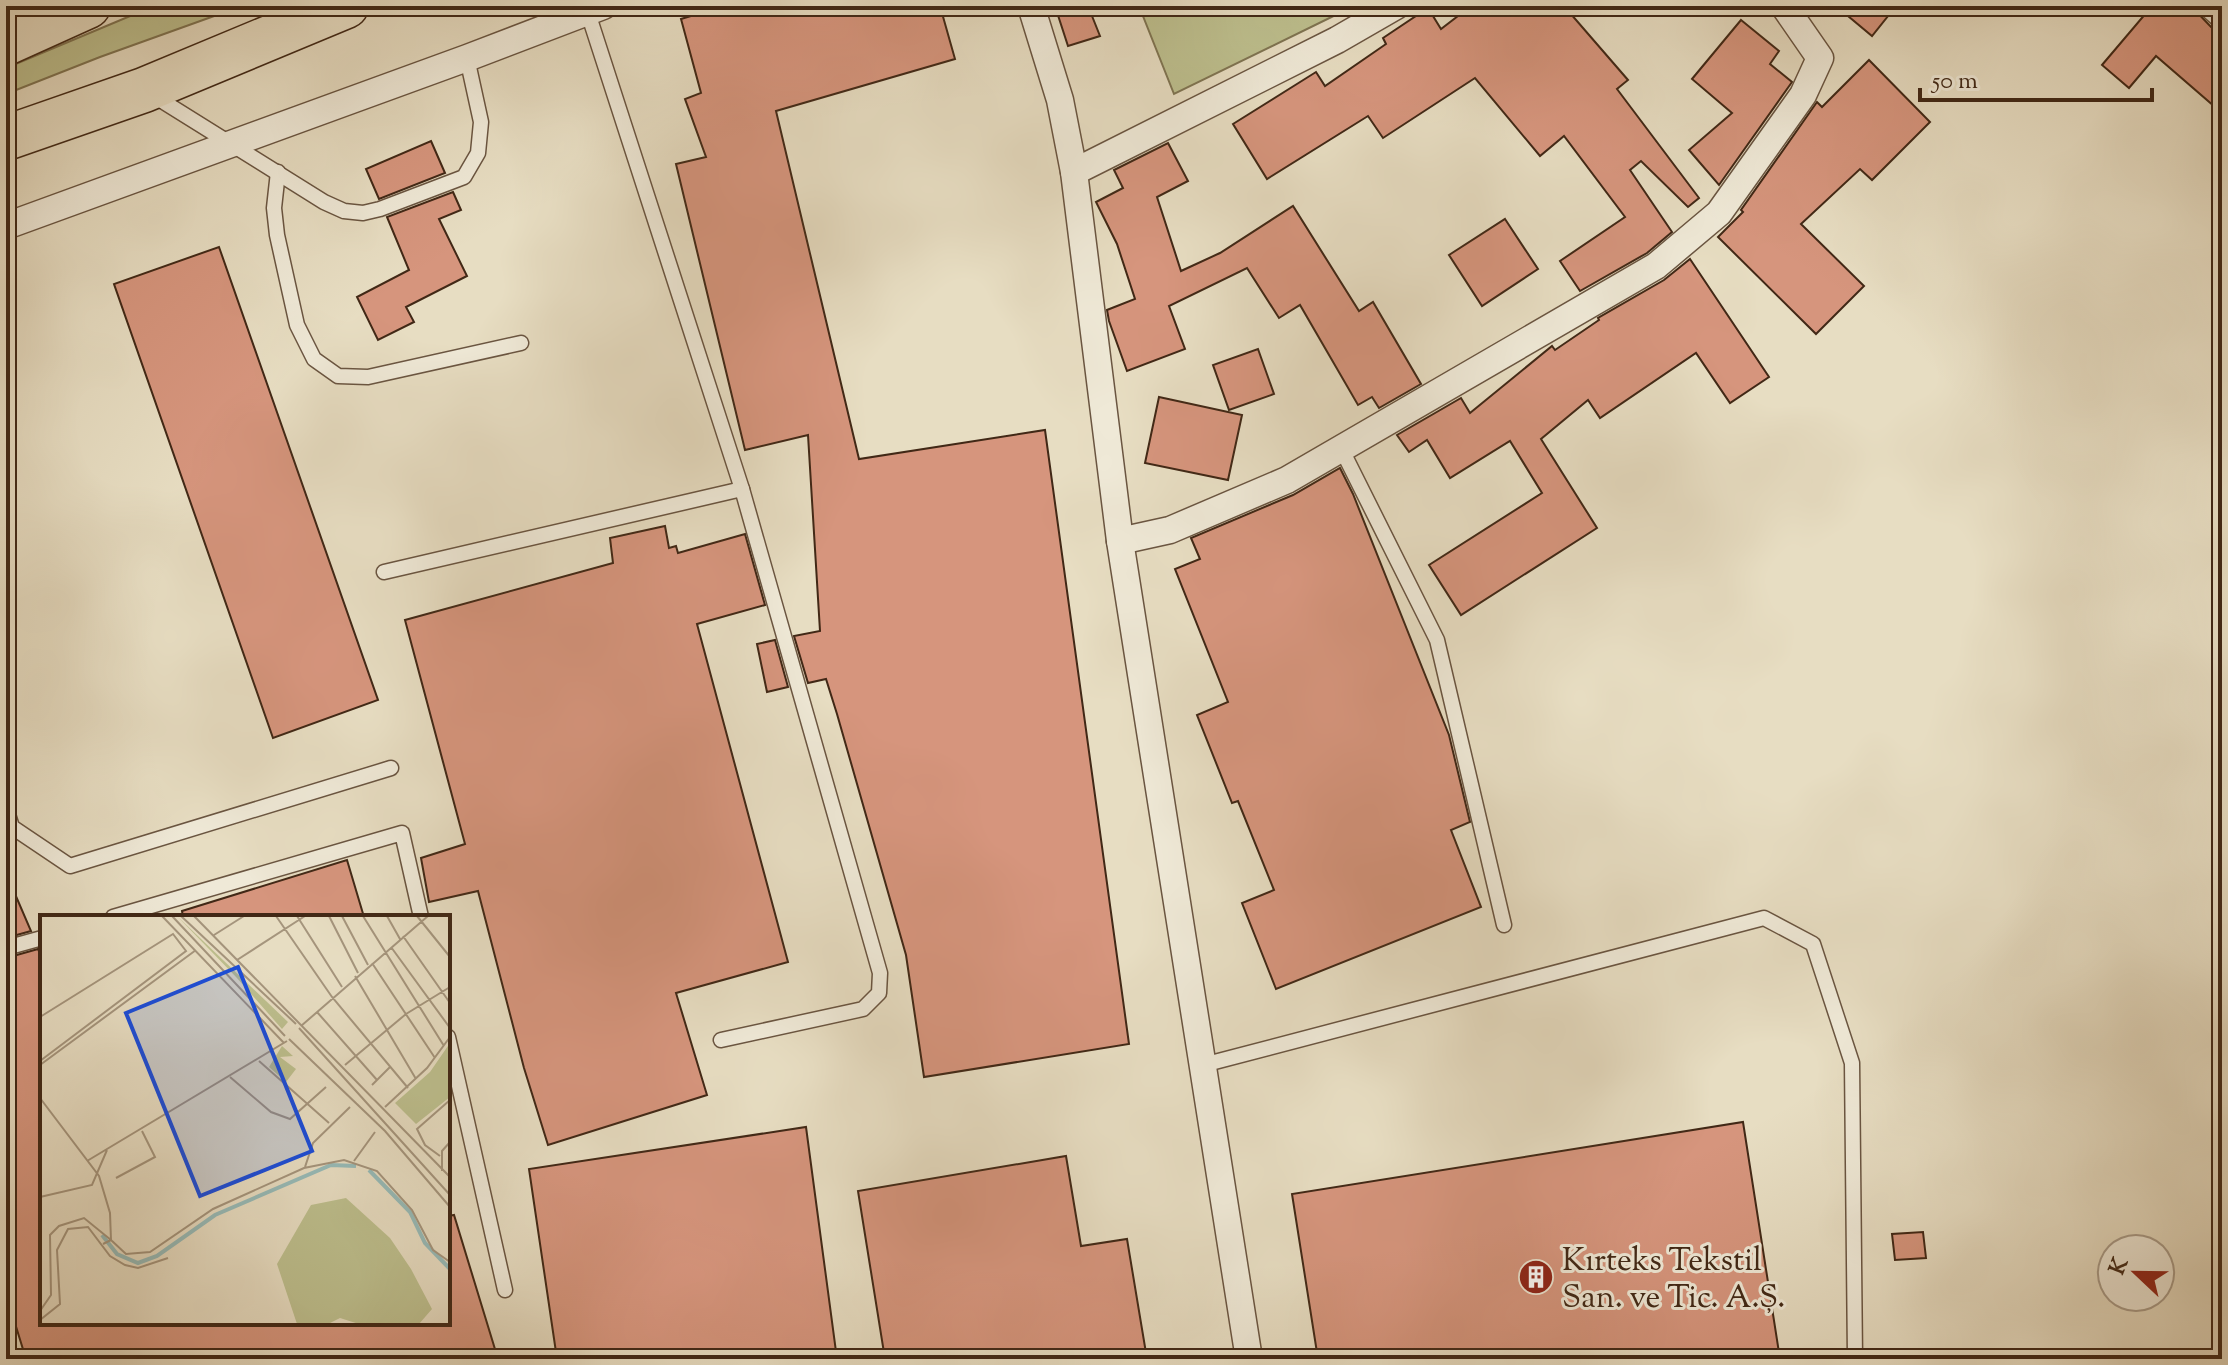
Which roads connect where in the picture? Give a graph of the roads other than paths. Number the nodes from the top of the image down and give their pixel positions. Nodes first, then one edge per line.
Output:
1 (88, 6) edge
2 (346, 6) edge
3 (1031, 6) edge
4 (1396, 6) edge
5 (1784, 6) edge
6 (2212, 6) edge
7 (596, 9) edge
8 (2222, 15) edge
9 (6, 43) edge
10 (467, 58) junction
11 (144, 90) junction
12 (6, 138) edge
13 (234, 144) junction
14 (278, 172) junction
15 (1074, 172) junction
16 (6, 226) edge
17 (521, 343) dead end
18 (1341, 448) junction
19 (742, 489) junction
20 (1120, 541) junction
21 (384, 572) dead end
22 (391, 768) dead end
23 (6, 808) edge
24 (120, 915) edge
25 (421, 915) edge
26 (1504, 925) dead end
27 (40, 939) edge
28 (6, 948) edge
29 (721, 1040) dead end
30 (450, 1046) edge
31 (1203, 1065) junction
32 (505, 1290) dead end
33 (1249, 1359) edge
34 (1855, 1359) edge

1 - 9 highway
2 - 11 highway
3 - 15 street
4 - 15 street
5 - 18 street
6 - 8 street
7 - 10 street
7 - 19 lane
10 - 13 street
10 - 14 lane
11 - 12 highway
11 - 13 lane
13 - 14 lane
13 - 16 street
14 - 17 lane
15 - 20 street
18 - 20 street
18 - 26 lane
19 - 21 lane
19 - 29 lane
20 - 31 street
22 - 23 lane
24 - 25 lane
27 - 28 lane
30 - 32 lane
31 - 33 street
31 - 34 lane

